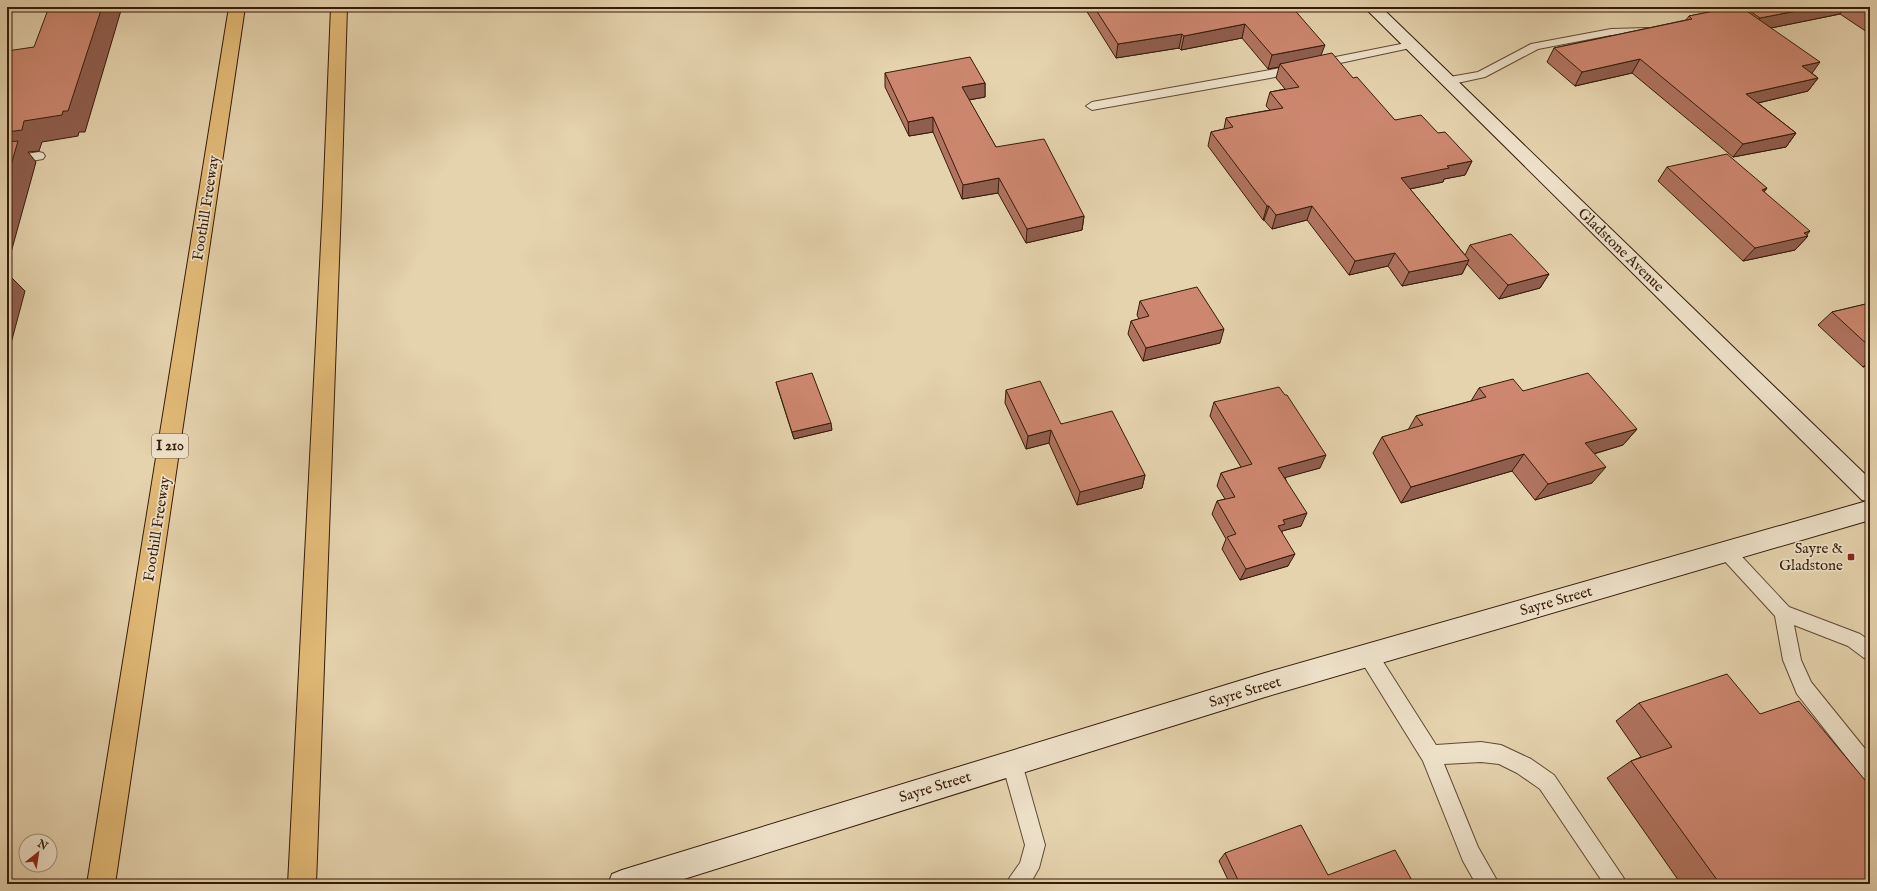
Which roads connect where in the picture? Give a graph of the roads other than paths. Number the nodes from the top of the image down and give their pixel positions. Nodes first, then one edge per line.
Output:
1 (237, 7) edge
2 (339, 7) edge
3 (1372, 7) edge
4 (1647, 31) edge
5 (1411, 45) junction
6 (1448, 81) junction
7 (1092, 106) dead end
8 (39, 156) dead end
9 (7, 161) edge
10 (1870, 493) edge
11 (1870, 510) edge
12 (1726, 551) junction
13 (1783, 614) junction
14 (1870, 652) edge
15 (1368, 655) junction
16 (1431, 755) junction
17 (1012, 763) junction
18 (1870, 771) edge
19 (101, 884) edge
20 (302, 884) edge
21 (622, 884) edge
22 (1017, 884) edge
23 (1488, 884) edge
24 (1616, 884) edge

1 - 19 highway, Foothill Freeway / I 210
2 - 20 highway
3 - 5 street, Gladstone Avenue
4 - 6 lane
5 - 6 street, Gladstone Avenue
5 - 7 lane
6 - 10 street, Gladstone Avenue
8 - 9 lane
11 - 12 street, Sayre Street
12 - 13 lane
12 - 15 street, Sayre Street
13 - 14 lane
13 - 18 lane
15 - 16 lane
15 - 17 street, Sayre Street
16 - 23 lane
16 - 24 lane
17 - 21 street, Sayre Street
17 - 22 lane

